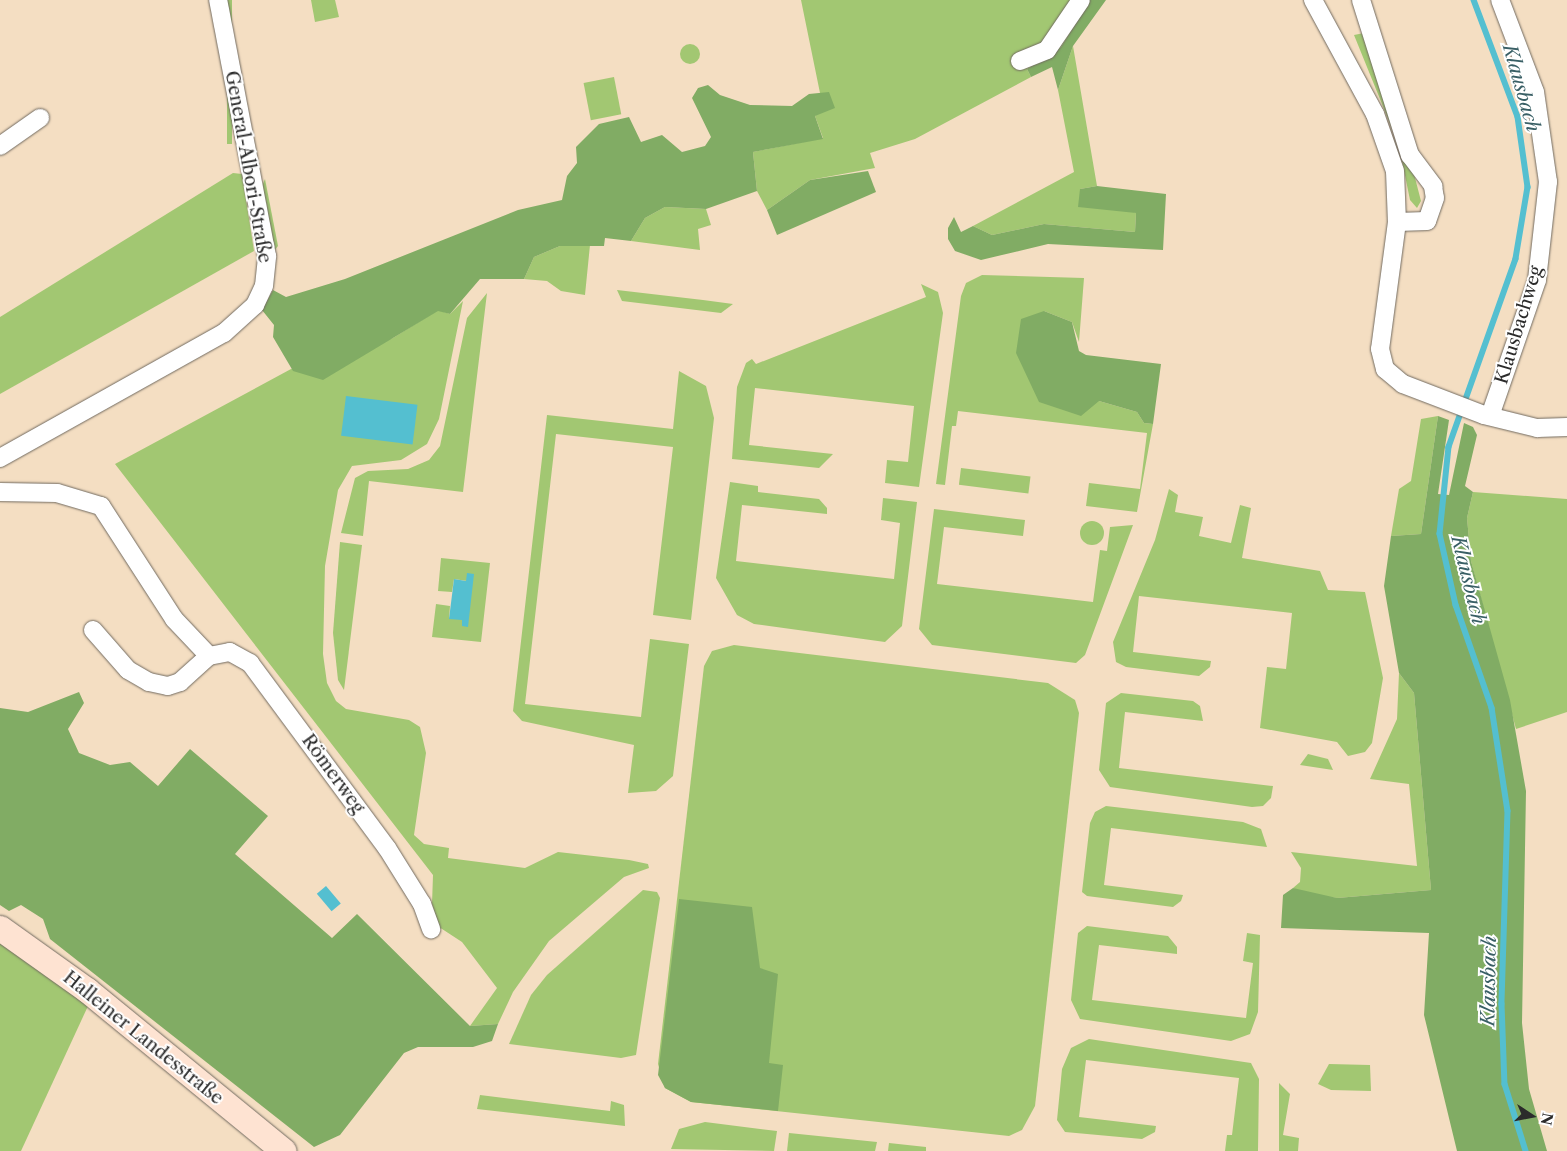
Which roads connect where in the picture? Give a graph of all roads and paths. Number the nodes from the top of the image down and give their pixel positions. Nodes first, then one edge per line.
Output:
1 (218, 0) edge
2 (1081, 0) edge
3 (1313, 0) edge
4 (1361, 0) edge
5 (1500, 0) edge
6 (1020, 61) dead end
7 (40, 118) dead end
8 (0, 146) edge
9 (1397, 222) junction
10 (1487, 416) junction
11 (1567, 427) edge
12 (0, 458) edge
13 (0, 492) edge
14 (93, 630) dead end
15 (209, 656) junction
16 (0, 928) edge
17 (431, 929) dead end
18 (284, 1151) edge

1 - 12 street, General-Albori-Straße
2 - 6 street
3 - 9 street
4 - 9 street
5 - 10 street, Klausbachweg
7 - 8 street
9 - 10 street
10 - 11 street
13 - 15 street
14 - 15 street
15 - 17 street, Römerweg
16 - 18 main road, Halleiner Landesstraße

